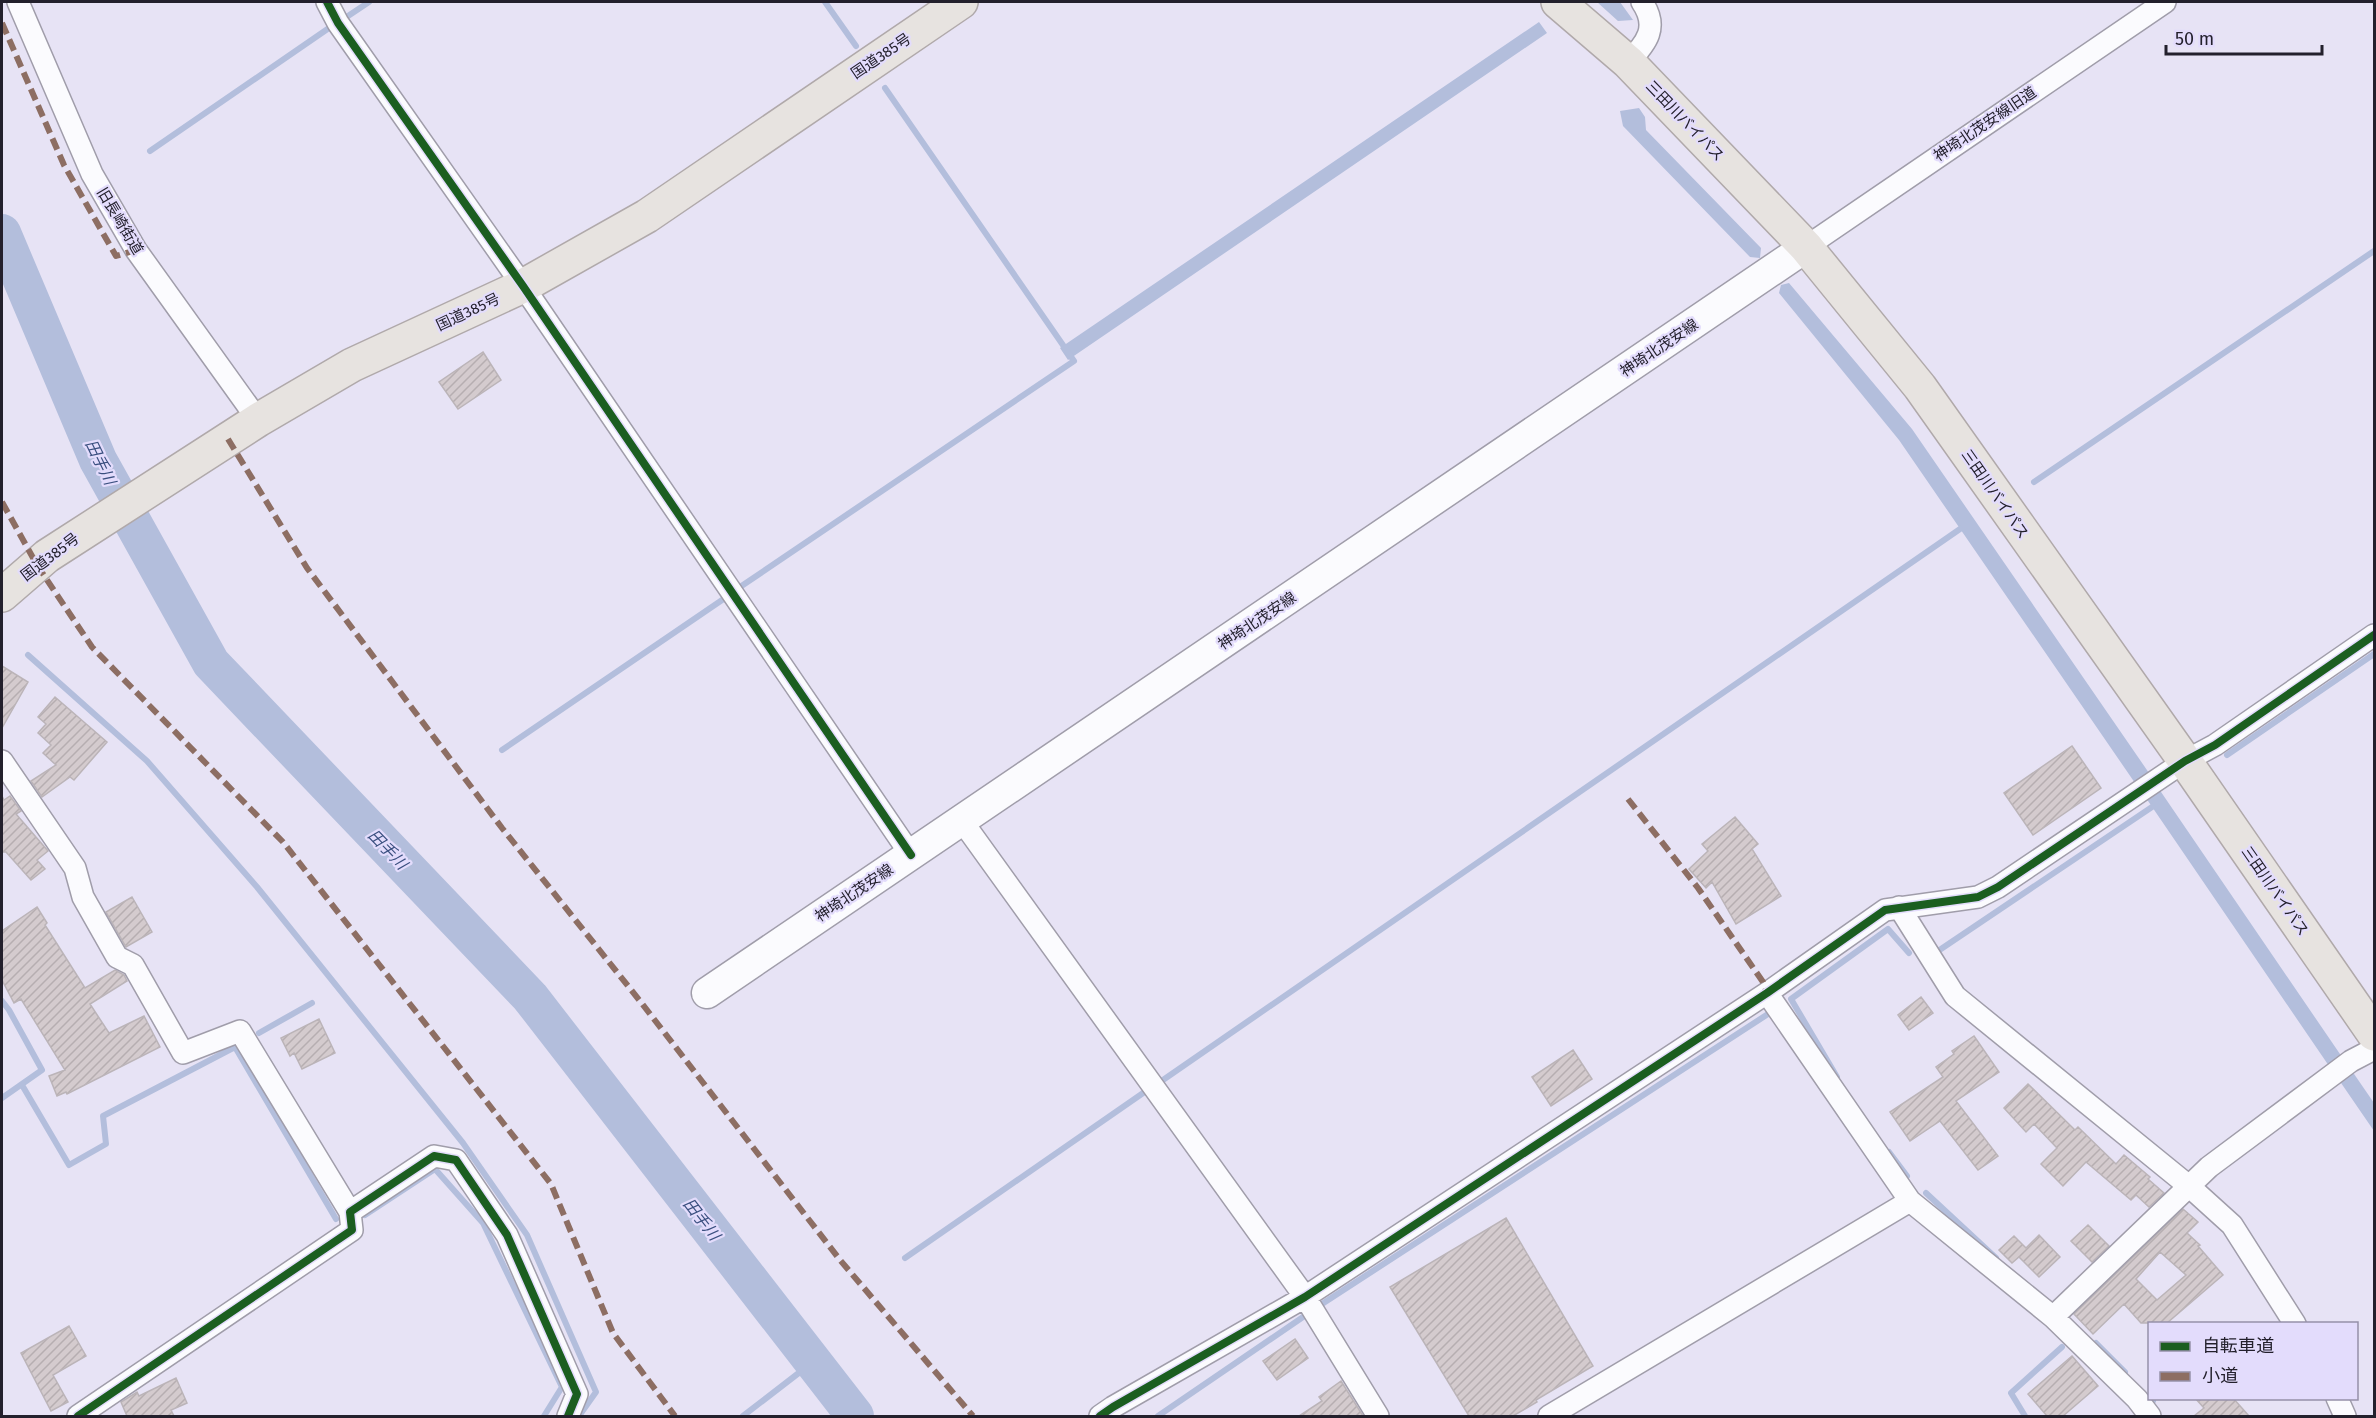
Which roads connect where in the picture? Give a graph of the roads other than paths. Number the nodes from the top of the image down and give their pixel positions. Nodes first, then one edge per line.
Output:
1 (18, 2) edge
2 (327, 2) edge
3 (961, 2) edge
4 (1558, 2) edge
5 (1642, 2) edge
6 (2165, 2) edge
7 (1628, 62) junction
8 (1806, 247) junction
9 (523, 286) junction
10 (258, 420) junction
11 (2, 595) edge
12 (2374, 635) edge
13 (2185, 760) junction
14 (2, 761) edge
15 (962, 820) junction
16 (911, 855) junction
17 (1899, 907) junction
18 (707, 993) dead end
19 (1767, 993) junction
20 (2374, 1034) edge
21 (2374, 1049) edge
22 (2190, 1187) junction
23 (1910, 1201) junction
24 (350, 1212) junction
25 (1305, 1297) junction
26 (2053, 1317) junction
27 (2294, 1322) edge
28 (2338, 1400) edge
29 (78, 1416) edge
30 (568, 1416) edge
31 (1100, 1416) edge
32 (1378, 1416) edge
33 (1549, 1416) edge
34 (2150, 1416) edge
35 (2345, 1416) edge

1 - 10 street, 旧長崎街道
2 - 9 street
3 - 9 highway, 国道385号
4 - 7 highway, 三田川バイパス
5 - 7 street
6 - 8 street, 神埼北茂安線旧道
7 - 8 highway, 三田川バイパス
8 - 13 highway, 三田川バイパス
8 - 15 main road, 神埼北茂安線
9 - 10 highway, 国道385号
9 - 16 street
10 - 11 highway, 国道385号
12 - 13 street
13 - 17 street
13 - 20 highway, 三田川バイパス
14 - 24 street
15 - 16 main road, 神埼北茂安線
15 - 25 street
16 - 18 main road, 神埼北茂安線
17 - 19 street
17 - 22 street
19 - 23 street
19 - 25 street
21 - 22 street
22 - 26 street
22 - 27 street
23 - 26 street
23 - 33 street
24 - 29 street
24 - 30 street
25 - 31 street
25 - 32 street
26 - 34 street
28 - 35 street

